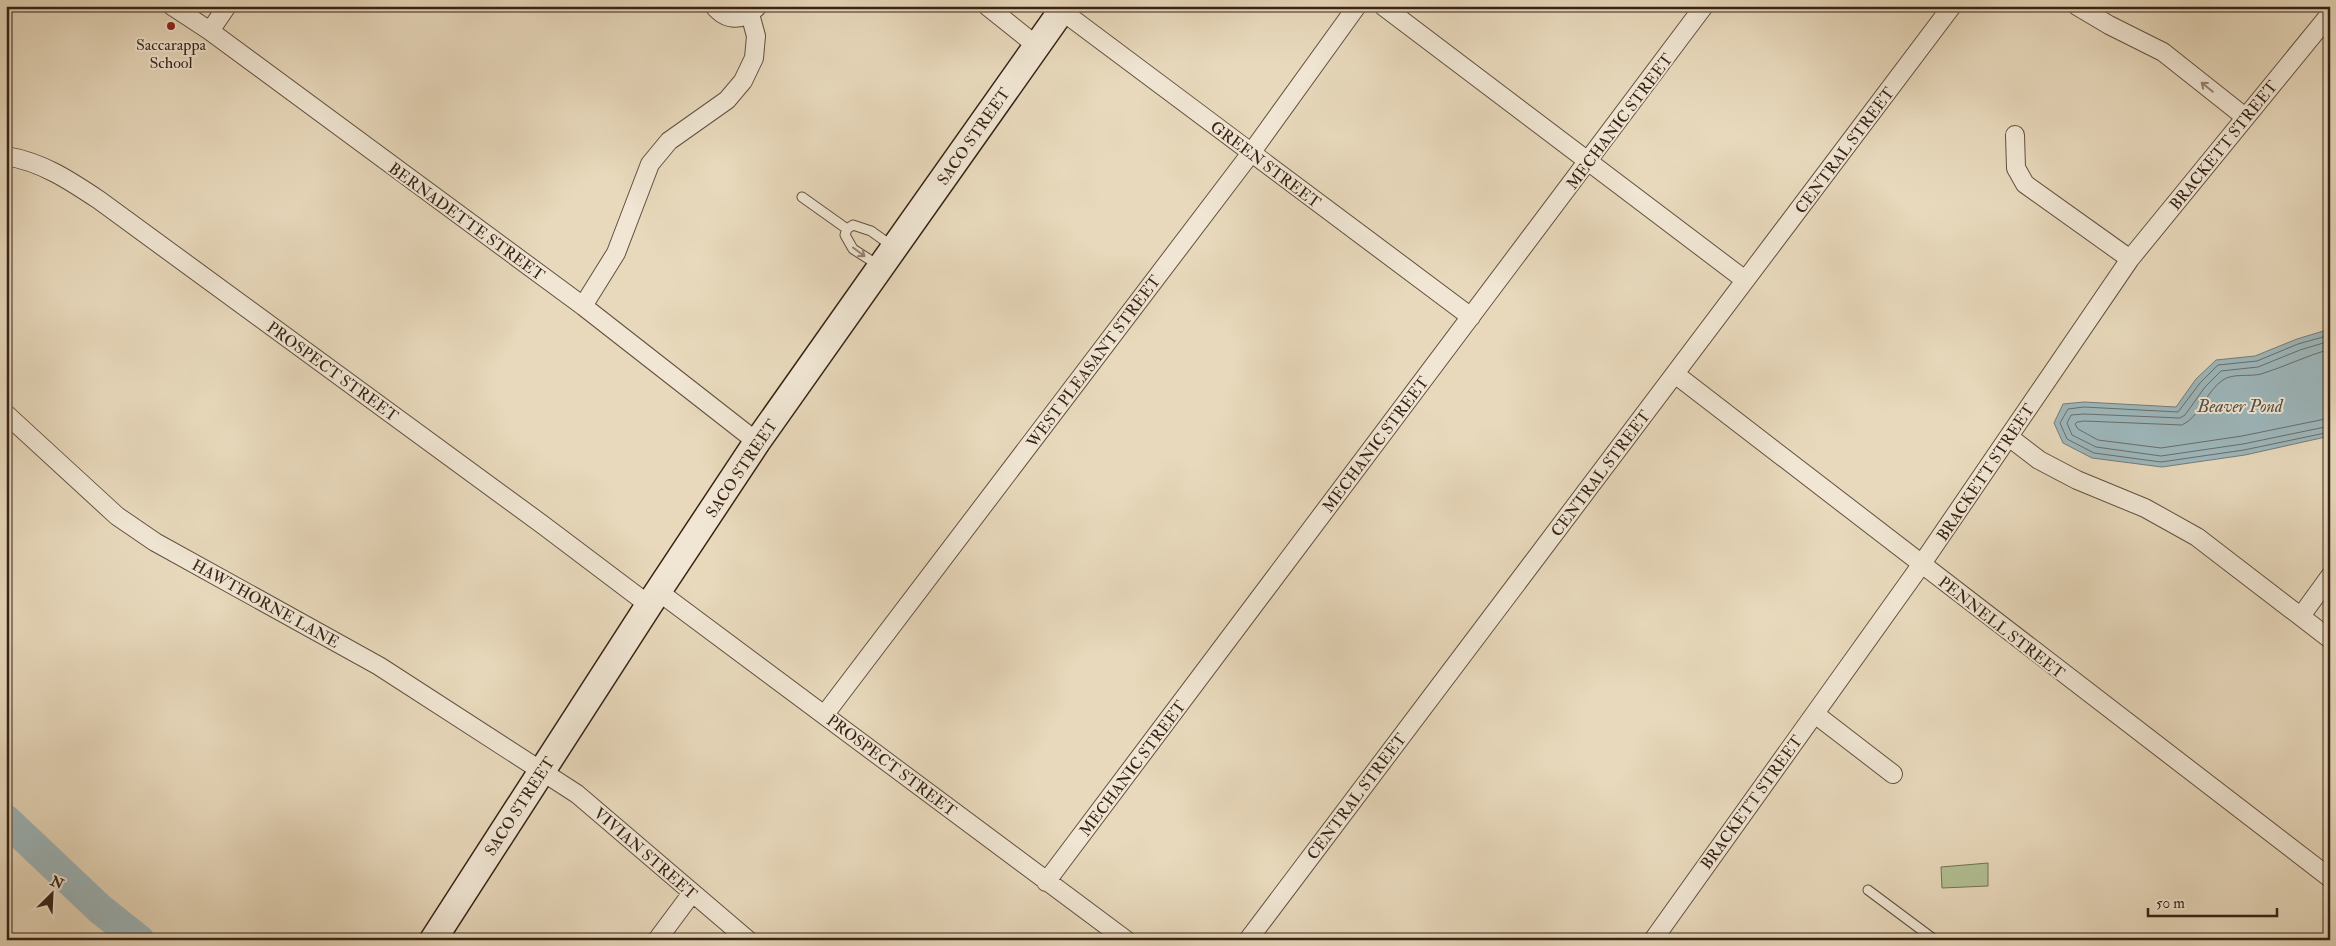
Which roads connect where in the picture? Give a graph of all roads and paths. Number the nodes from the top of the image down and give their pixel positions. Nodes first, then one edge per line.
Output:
1 (172, 6) edge
2 (227, 6) edge
3 (714, 6) edge
4 (987, 6) edge
5 (1357, 6) edge
6 (1383, 6) edge
7 (1704, 6) edge
8 (1952, 6) edge
9 (2077, 6) edge
10 (1063, 9) edge
11 (754, 10) edge
12 (2330, 14) edge
13 (210, 31) junction
14 (1037, 46) junction
15 (2245, 117) junction
16 (2015, 135) dead end
17 (1251, 153) junction
18 (6, 156) edge
19 (1589, 161) junction
20 (802, 197) dead end
21 (847, 229) junction
22 (887, 257) junction
23 (2130, 259) junction
24 (1745, 280) junction
25 (583, 306) junction
26 (1471, 317) junction
27 (1675, 374) junction
28 (6, 414) edge
29 (2009, 436) junction
30 (757, 442) junction
31 (1921, 565) junction
32 (2330, 576) edge
33 (654, 598) junction
34 (2301, 616) junction
35 (2330, 639) edge
36 (825, 714) junction
37 (1815, 714) junction
38 (542, 770) junction
39 (1893, 774) dead end
40 (2330, 878) edge
41 (1046, 882) junction
42 (1868, 890) dead end
43 (692, 893) junction
44 (433, 940) edge
45 (657, 940) edge
46 (748, 940) edge
47 (1126, 940) edge
48 (1248, 940) edge
49 (1653, 940) edge
50 (1935, 940) edge

1 - 13 street, BERNADETTE STREET
2 - 13 street
3 - 11 street
4 - 14 street
5 - 17 street, WEST PLEASANT STREET
6 - 19 street
7 - 19 street, MECHANIC STREET
8 - 24 street, CENTRAL STREET
15 -> 9 street
10 - 14 main road, SACO STREET
10 - 17 street, GREEN STREET
11 - 25 street
12 - 15 street, BRACKETT STREET
13 - 25 street, BERNADETTE STREET
14 - 22 main road, SACO STREET
15 - 23 street, BRACKETT STREET
16 - 23 street
17 - 26 street, GREEN STREET
17 - 36 street, WEST PLEASANT STREET
18 - 33 street, PROSPECT STREET
19 - 24 street
19 - 26 street, MECHANIC STREET
20 - 21 lane
21 - 22 lane
21 -> 22 lane
22 - 30 main road, SACO STREET
23 - 29 street, BRACKETT STREET
24 - 27 street, CENTRAL STREET
25 - 30 street, BERNADETTE STREET
26 - 41 street, MECHANIC STREET
27 - 31 street, PENNELL STREET
27 - 48 street, CENTRAL STREET
28 - 38 street, HAWTHORNE LANE
29 - 31 street, BRACKETT STREET
29 - 34 street
30 - 33 main road, SACO STREET
31 - 37 street, BRACKETT STREET
31 - 40 street, PENNELL STREET
32 - 34 street
33 - 36 street, PROSPECT STREET
33 - 38 main road, SACO STREET
34 - 35 street
36 - 41 street, PROSPECT STREET
37 - 39 street
37 - 49 street, BRACKETT STREET
38 - 43 street, VIVIAN STREET
38 - 44 main road, SACO STREET
41 - 47 street, PROSPECT STREET
42 - 50 lane
43 - 45 street
43 - 46 street, VIVIAN STREET

